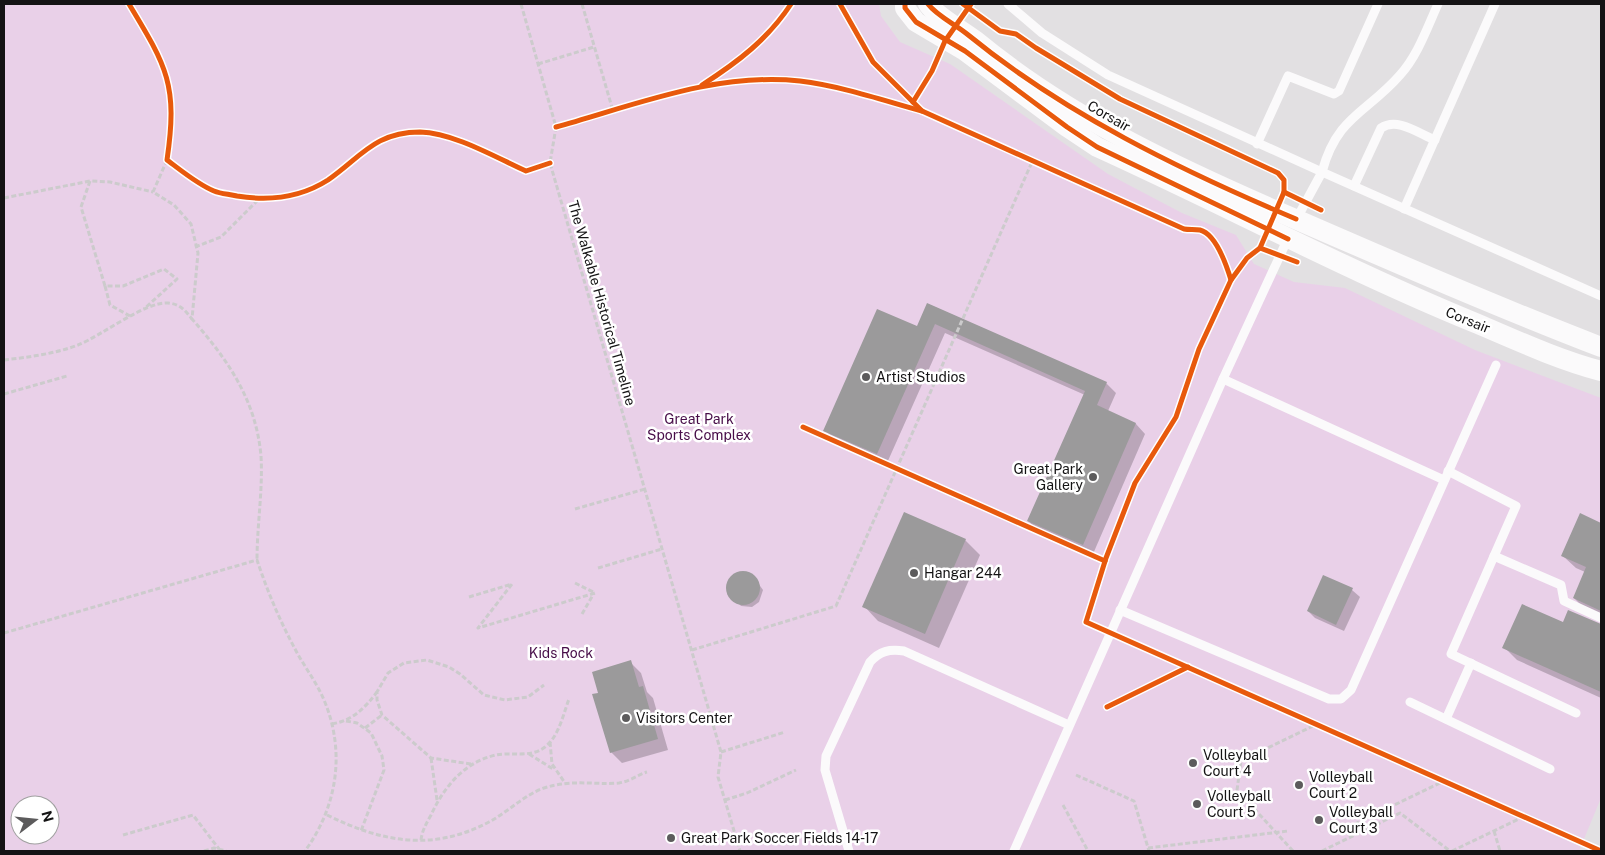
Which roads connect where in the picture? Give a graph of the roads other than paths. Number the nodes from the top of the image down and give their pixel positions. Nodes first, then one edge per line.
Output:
1 (905, 4) edge
2 (928, 4) edge
3 (1008, 4) edge
4 (1378, 4) edge
5 (1438, 4) edge
6 (1495, 4) edge
7 (1435, 140) junction
8 (1257, 144) junction
9 (1322, 172) junction
10 (1354, 186) junction
11 (1404, 209) junction
12 (1296, 219) junction
13 (1288, 239) junction
14 (1601, 296) edge
15 (1601, 347) edge
16 (1496, 365) dead end
17 (1601, 371) edge
18 (1222, 379) junction
19 (1448, 471) junction
20 (1444, 480) junction
21 (1494, 556) junction
22 (1120, 610) junction
23 (1601, 618) edge
24 (1471, 663) junction
25 (1410, 702) dead end
26 (1576, 713) dead end
27 (1446, 719) junction
28 (1069, 725) junction
29 (1550, 769) dead end
30 (849, 851) edge
31 (1014, 851) edge

1 - 13 street, Corsair
2 - 12 street, Corsair
3 - 8 lane
4 - 8 lane
5 - 9 lane
6 - 7 lane
7 - 10 lane
7 - 11 lane
8 - 9 lane
9 - 10 lane
9 - 12 lane
10 - 11 lane
11 - 14 lane
12 - 13 lane
12 - 15 street, Corsair
13 - 17 street, Corsair
13 - 18 lane
16 - 19 lane
18 - 20 lane
18 - 22 lane
19 - 20 lane
19 - 21 lane
20 - 22 lane
21 - 23 lane
21 - 24 lane
22 - 28 lane
24 - 26 lane
24 - 27 lane
25 - 27 lane
27 - 29 lane
28 - 30 lane
28 - 31 lane

